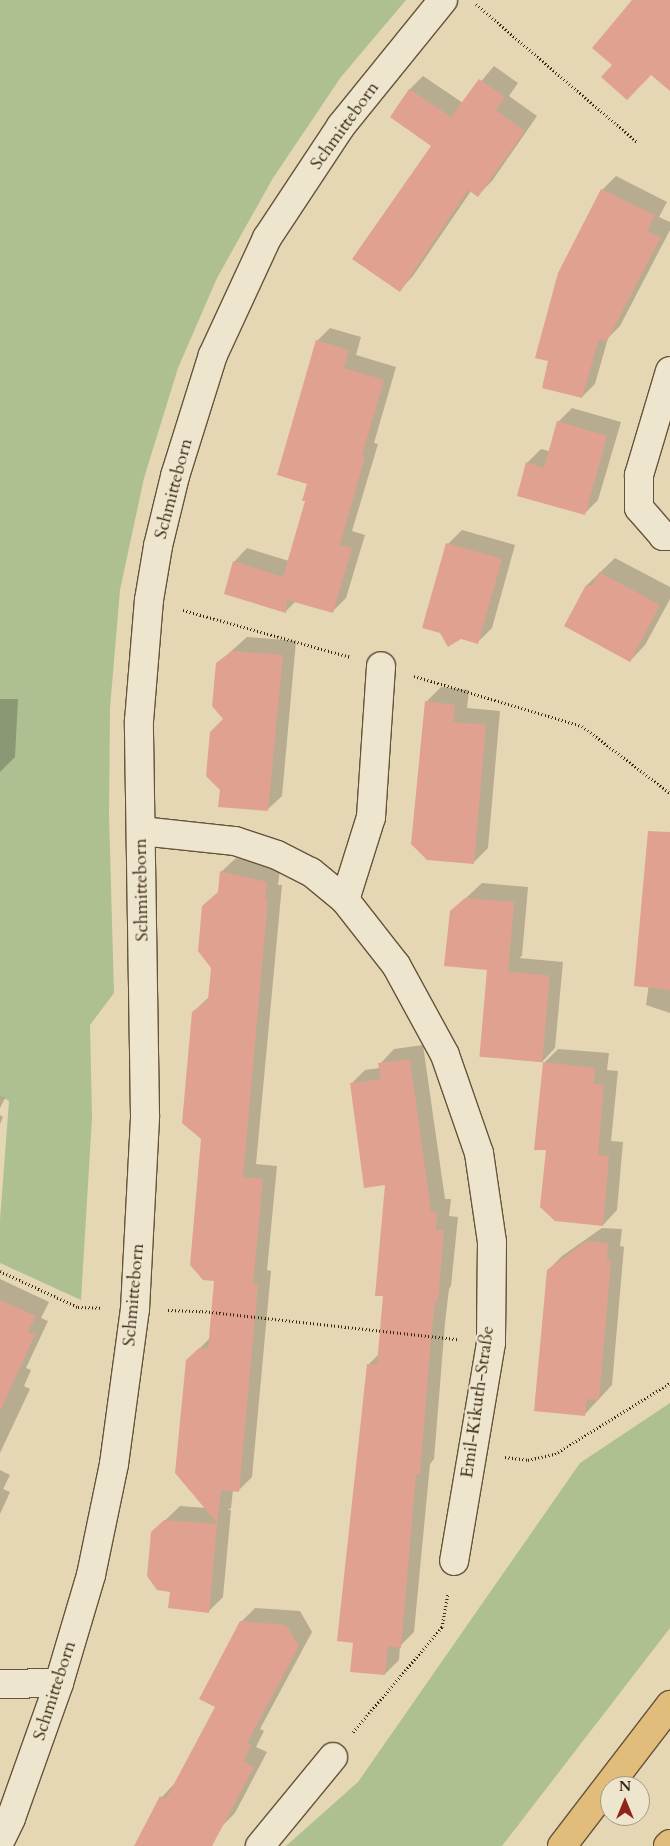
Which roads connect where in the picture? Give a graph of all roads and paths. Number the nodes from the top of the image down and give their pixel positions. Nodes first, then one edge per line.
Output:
1 (443, 0) edge
2 (472, 0) edge
3 (637, 142) dead end
4 (670, 371) edge
5 (666, 536) edge
6 (148, 600) junction
7 (381, 666) junction
8 (670, 793) edge
9 (141, 831) junction
10 (345, 900) junction
11 (0, 1271) edge
12 (78, 1307) dead end
13 (202, 1311) dead end
14 (491, 1343) junction
15 (670, 1383) edge
16 (472, 1451) junction
17 (454, 1561) joint
18 (59, 1683) junction
19 (0, 1684) edge
20 (670, 1704) edge
21 (333, 1757) joint
22 (0, 1841) edge
23 (260, 1846) edge
24 (562, 1846) edge

1 - 6 street, Schmitteborn
2 - 3 path
4 - 5 street
6 - 7 path
6 - 9 street, Schmitteborn
7 - 8 path
7 - 10 street
9 - 10 street, Emil-Kikuth-Straße
9 - 18 street, Schmitteborn
10 - 14 street, Emil-Kikuth-Straße
11 - 12 path
13 - 14 path
14 - 16 street, Emil-Kikuth-Straße
15 - 16 path
16 - 17 street, Emil-Kikuth-Straße
17 - 21 path
18 - 19 street
18 - 22 street, Schmitteborn
20 - 24 highway
21 - 23 street

